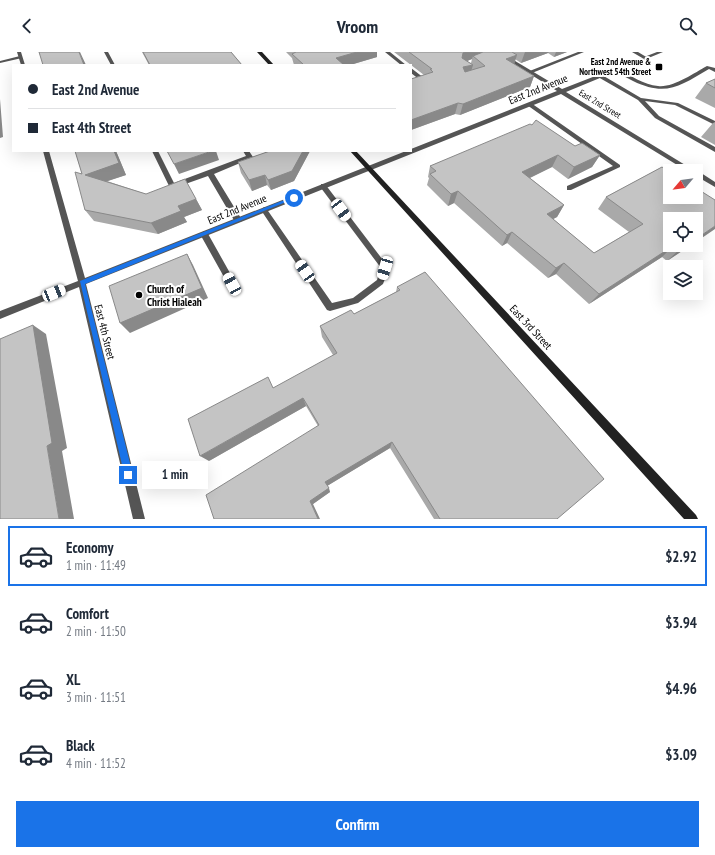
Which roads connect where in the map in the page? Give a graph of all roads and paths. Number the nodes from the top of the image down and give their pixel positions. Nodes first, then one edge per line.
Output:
1 (106, 52) edge
2 (259, 52) edge
3 (387, 52) edge
4 (582, 52) edge
5 (634, 52) edge
6 (661, 52) edge
7 (498, 53) edge
8 (20, 54) edge
9 (492, 56) edge
10 (646, 58) junction
11 (0, 62) edge
12 (23, 64) edge
13 (112, 64) edge
14 (271, 64) edge
15 (403, 64) edge
16 (616, 70) junction
17 (715, 70) edge
18 (412, 71) edge
19 (530, 72) junction
20 (600, 76) junction
21 (422, 79) edge
22 (561, 91) junction
23 (640, 99) junction
24 (529, 104) junction
25 (715, 123) edge
26 (715, 150) edge
27 (412, 151) edge
28 (46, 152) edge
29 (155, 152) edge
30 (247, 152) edge
31 (354, 152) edge
32 (409, 152) edge
33 (681, 164) edge
34 (369, 168) junction
35 (210, 173) junction
36 (703, 177) edge
37 (715, 185) edge
38 (323, 186) junction
39 (569, 188) dead end
40 (264, 210) junction
41 (238, 220) junction
42 (204, 234) junction
43 (82, 282) junction
44 (232, 284) dead end
45 (0, 315) edge
46 (139, 519) edge
47 (692, 519) edge

1 - 13 street
2 - 14 street
3 - 15 street
4 - 19 street
5 - 10 street
6 - 10 street, East 2nd Avenue
7 - 9 street
7 - 19 street, East 2nd Street
8 - 11 street
8 - 12 street
10 - 16 street, East 2nd Avenue
16 - 17 street
16 - 20 street, East 2nd Avenue
18 - 21 street
19 - 22 street, East 2nd Street
20 - 22 street, East 2nd Avenue
20 - 23 street
22 - 24 street, East 2nd Avenue
22 - 33 street, East 2nd Street
23 - 25 street
23 - 26 street
24 - 27 street, East 2nd Avenue
24 - 39 street
28 - 43 street, East 4th Street
29 - 35 street
30 - 35 street
31 - 34 street, East 3rd Street
32 - 34 street, East 2nd Avenue
34 - 38 street, East 2nd Avenue
34 - 47 street, East 3rd Street
35 - 41 street
36 - 37 street
38 - 40 street, East 2nd Avenue
38 - 40 street
40 - 41 street, East 2nd Avenue
41 - 42 street, East 2nd Avenue
42 - 43 street, East 2nd Avenue
42 - 44 street
43 - 45 street, East 2nd Avenue
43 - 46 street, East 4th Street

